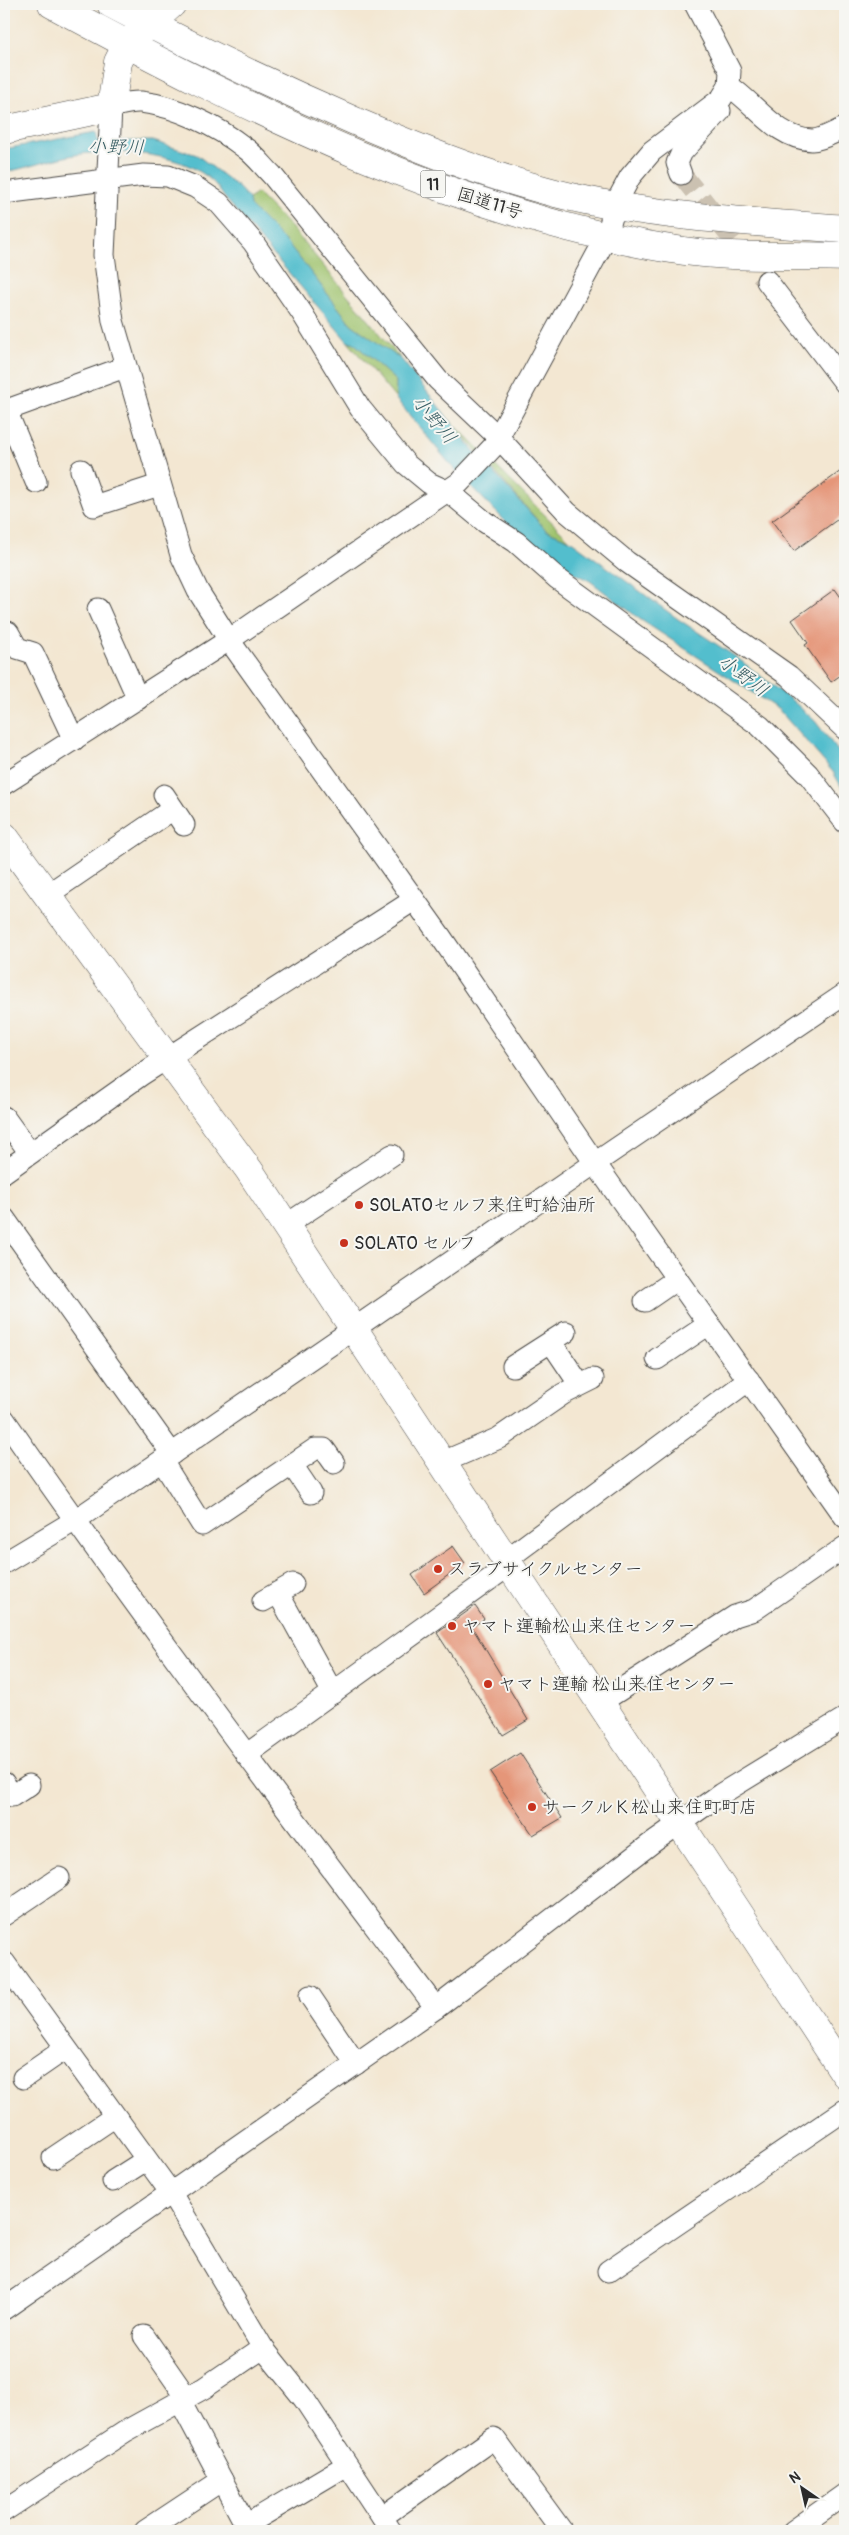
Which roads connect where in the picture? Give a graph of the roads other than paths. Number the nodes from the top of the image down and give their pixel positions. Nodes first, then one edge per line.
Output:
1 (52, 4) edge
2 (111, 4) edge
3 (172, 4) edge
4 (695, 4) edge
5 (148, 24) junction
6 (127, 44) junction
7 (725, 92) junction
8 (110, 114) junction
9 (845, 128) edge
10 (4, 130) edge
11 (681, 174) tunnel mouth
12 (107, 178) junction
13 (4, 193) edge
14 (615, 205) junction
15 (845, 229) edge
16 (607, 236) junction
17 (845, 257) edge
18 (767, 282) tunnel mouth
19 (125, 367) junction
20 (845, 383) edge
21 (5, 411) edge
22 (496, 442) junction
23 (81, 470) dead end
24 (36, 482) dead end
25 (159, 485) junction
26 (454, 487) junction
27 (98, 609) dead end
28 (4, 634) edge
29 (230, 640) junction
30 (138, 699) junction
31 (845, 729) edge
32 (74, 740) junction
33 (4, 784) edge
34 (174, 810) dead end
35 (845, 822) edge
36 (4, 836) edge
37 (47, 895) junction
38 (414, 900) junction
39 (845, 994) edge
40 (168, 1059) junction
41 (4, 1117) edge
42 (30, 1153) junction
43 (392, 1155) dead end
44 (595, 1162) junction
45 (4, 1172) edge
46 (4, 1218) edge
47 (286, 1225) junction
48 (677, 1279) junction
49 (645, 1301) dead end
50 (709, 1324) junction
51 (355, 1327) junction
52 (657, 1359) dead end
53 (513, 1366) dead end
54 (749, 1380) junction
55 (4, 1419) edge
56 (167, 1458) junction
57 (443, 1462) junction
58 (334, 1463) dead end
59 (292, 1465) junction
60 (311, 1493) dead end
61 (844, 1512) edge
62 (74, 1521) junction
63 (845, 1547) edge
64 (509, 1561) junction
65 (4, 1563) edge
66 (278, 1593) dead end
67 (333, 1693) junction
68 (602, 1702) junction
69 (845, 1718) edge
70 (246, 1755) junction
71 (4, 1784) edge
72 (29, 1785) dead end
73 (680, 1823) junction
74 (59, 1878) dead end
75 (4, 1915) edge
76 (5, 1968) edge
77 (310, 1996) dead end
78 (436, 2008) junction
79 (65, 2049) junction
80 (356, 2064) junction
81 (845, 2074) edge
82 (23, 2078) dead end
83 (845, 2110) edge
84 (114, 2117) junction
85 (53, 2158) dead end
86 (146, 2160) junction
87 (113, 2181) dead end
88 (171, 2193) junction
89 (608, 2271) dead end
90 (4, 2309) edge
91 (144, 2336) dead end
92 (262, 2348) junction
93 (183, 2400) junction
94 (347, 2465) junction
95 (222, 2480) junction
96 (845, 2494) edge
97 (4, 2511) edge
98 (386, 2524) edge
99 (248, 2528) edge
100 (146, 2531) edge
101 (562, 2531) edge
102 (793, 2531) edge

1 - 6 main road, 国道11号 / 11
2 - 5 main road, 国道11号 / 11
3 - 5 main road
4 - 7 street
5 - 6 main road
5 - 14 main road, 国道11号 / 11
6 - 8 main road
6 - 16 main road, 国道11号 / 11
7 - 9 street
7 - 11 street
7 - 14 street
8 - 10 main road
8 - 12 street
8 - 22 street
12 - 13 street
12 - 19 street
12 - 26 street
14 - 15 main road, 国道11号 / 11
14 - 16 street
16 - 17 main road, 国道11号 / 11
16 - 22 street
18 - 20 street
19 - 21 street
19 - 25 street
21 - 24 street
22 - 26 street
22 - 31 street
23 - 25 street
25 - 29 street
26 - 29 street
26 - 35 street
27 - 30 street
28 - 32 street
29 - 30 street
29 - 38 street
30 - 32 street
32 - 33 street
34 - 37 street
36 - 37 main road
37 - 40 main road
38 - 40 street
38 - 44 street
39 - 44 street
40 - 42 street
40 - 47 main road
41 - 42 street
42 - 45 street
43 - 47 street
44 - 48 street
44 - 51 street
46 - 56 street
47 - 51 main road
48 - 49 street
48 - 50 street
50 - 52 street
50 - 54 street
51 - 56 street
51 - 57 main road
53 - 57 street
54 - 61 street
54 - 64 street
55 - 62 street
56 - 59 street
56 - 62 street
57 - 64 main road
58 - 59 street
59 - 60 street
62 - 65 street
62 - 70 street
63 - 68 street
64 - 67 street
64 - 68 main road
66 - 67 street
67 - 70 street
68 - 73 main road
69 - 73 street
70 - 78 street
71 - 72 street
73 - 78 street
73 - 81 main road
74 - 75 street
76 - 79 street
77 - 80 street
78 - 80 street
79 - 82 street
79 - 84 street
80 - 88 street
83 - 89 street
84 - 85 street
84 - 86 street
86 - 87 street
86 - 88 street
88 - 90 street
88 - 92 street
91 - 93 street
92 - 93 street
92 - 94 street
93 - 95 street
93 - 97 street
94 - 98 street
94 - 99 street
95 - 99 street
95 - 100 street
96 - 102 street
98 - 101 street

